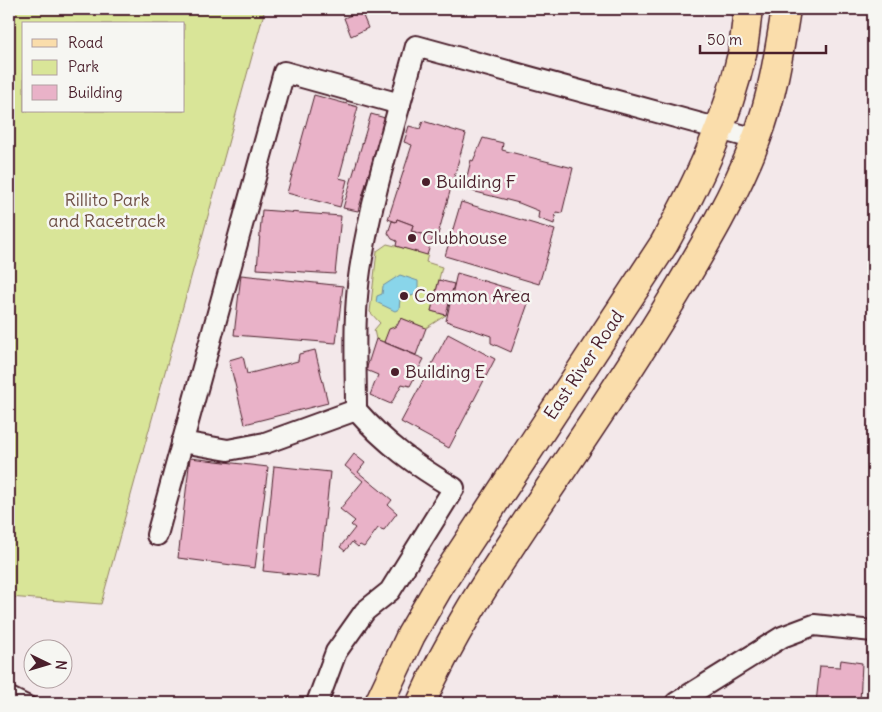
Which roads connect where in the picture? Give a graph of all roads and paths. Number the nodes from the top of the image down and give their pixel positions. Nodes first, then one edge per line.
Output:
1 (748, 9) edge
2 (786, 9) edge
3 (400, 104) junction
4 (719, 130) junction
5 (756, 138) junction
6 (356, 410) junction
7 (182, 442) junction
8 (157, 535) dead end
9 (873, 630) edge
10 (9, 692) edge
11 (31, 703) edge
12 (317, 703) edge
13 (379, 703) edge
14 (420, 703) edge
15 (676, 703) edge

1 - 4 main road, East River Road
2 - 5 main road
3 - 4 street
3 - 6 street
3 - 7 street
4 - 5 street
4 - 13 main road, East River Road
5 - 14 main road
6 - 7 street
6 - 12 street
7 - 8 street
9 - 15 street
10 - 11 lane

